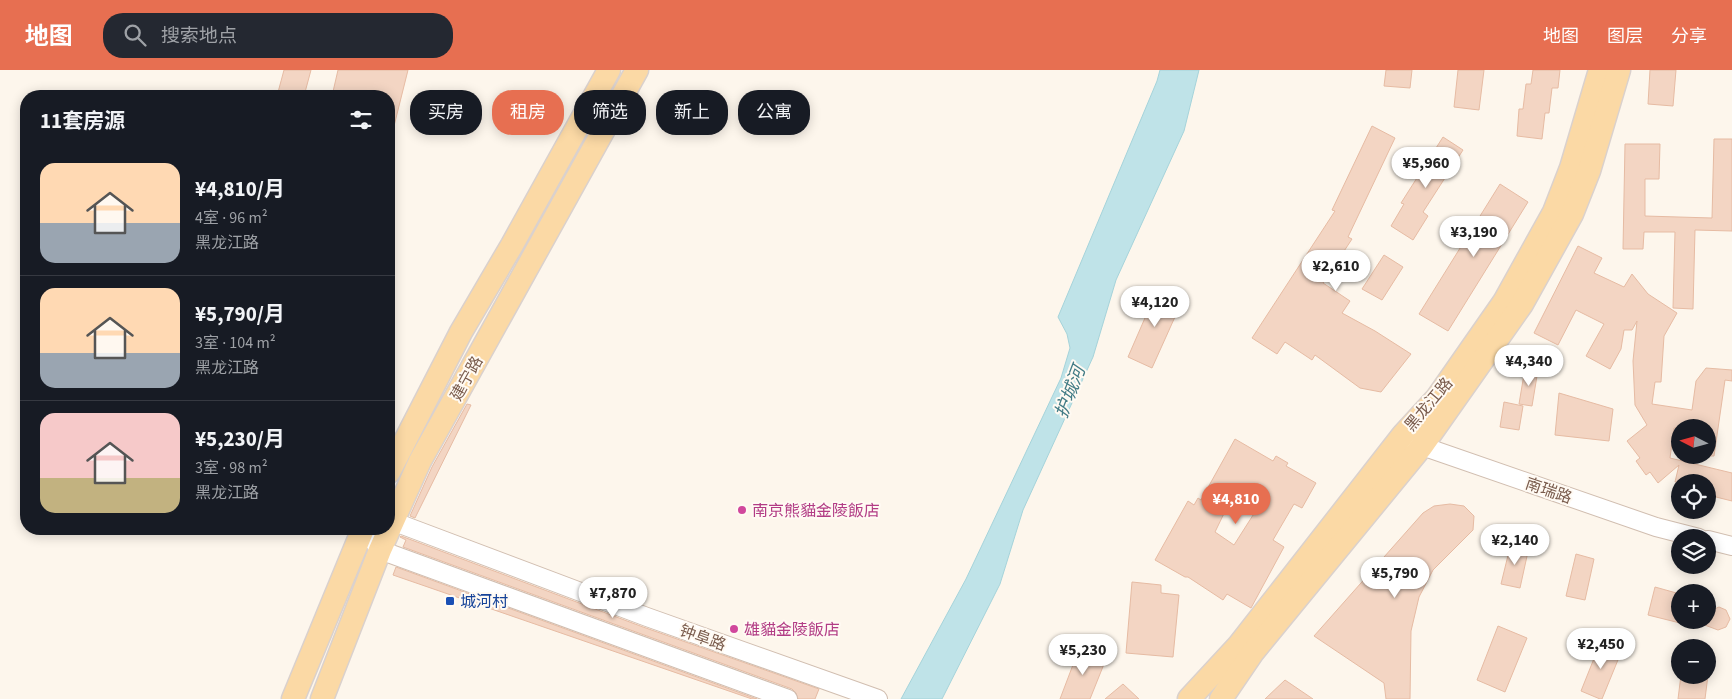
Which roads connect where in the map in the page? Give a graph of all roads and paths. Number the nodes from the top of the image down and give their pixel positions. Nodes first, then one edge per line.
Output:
1 (609, 70) edge
2 (637, 70) edge
3 (1600, 70) edge
4 (1619, 70) edge
5 (1412, 440) junction
6 (395, 459) edge
7 (395, 513) edge
8 (395, 522) edge
9 (1671, 531) edge
10 (361, 535) edge
11 (369, 535) edge
12 (386, 535) edge
13 (1716, 542) edge
14 (1732, 546) edge
15 (380, 550) junction
16 (848, 694) edge
17 (293, 699) edge
18 (322, 699) edge
19 (788, 699) edge
20 (878, 699) edge
21 (1189, 699) edge
22 (1221, 699) edge

1 - 6 main road, 建宁路
2 - 7 main road, 建宁路
3 - 5 main road, 黑龙江路
4 - 5 main road, 黑龙江路
5 - 9 street, 南瑞路
5 - 21 main road, 黑龙江路
5 - 22 main road, 黑龙江路
8 - 16 street, 钟阜路
10 - 17 main road
11 - 15 street
12 - 15 main road, 建宁路
13 - 14 street
15 - 18 main road, 建宁路
15 - 19 street, 钟阜路
16 - 20 street, 钟阜路

